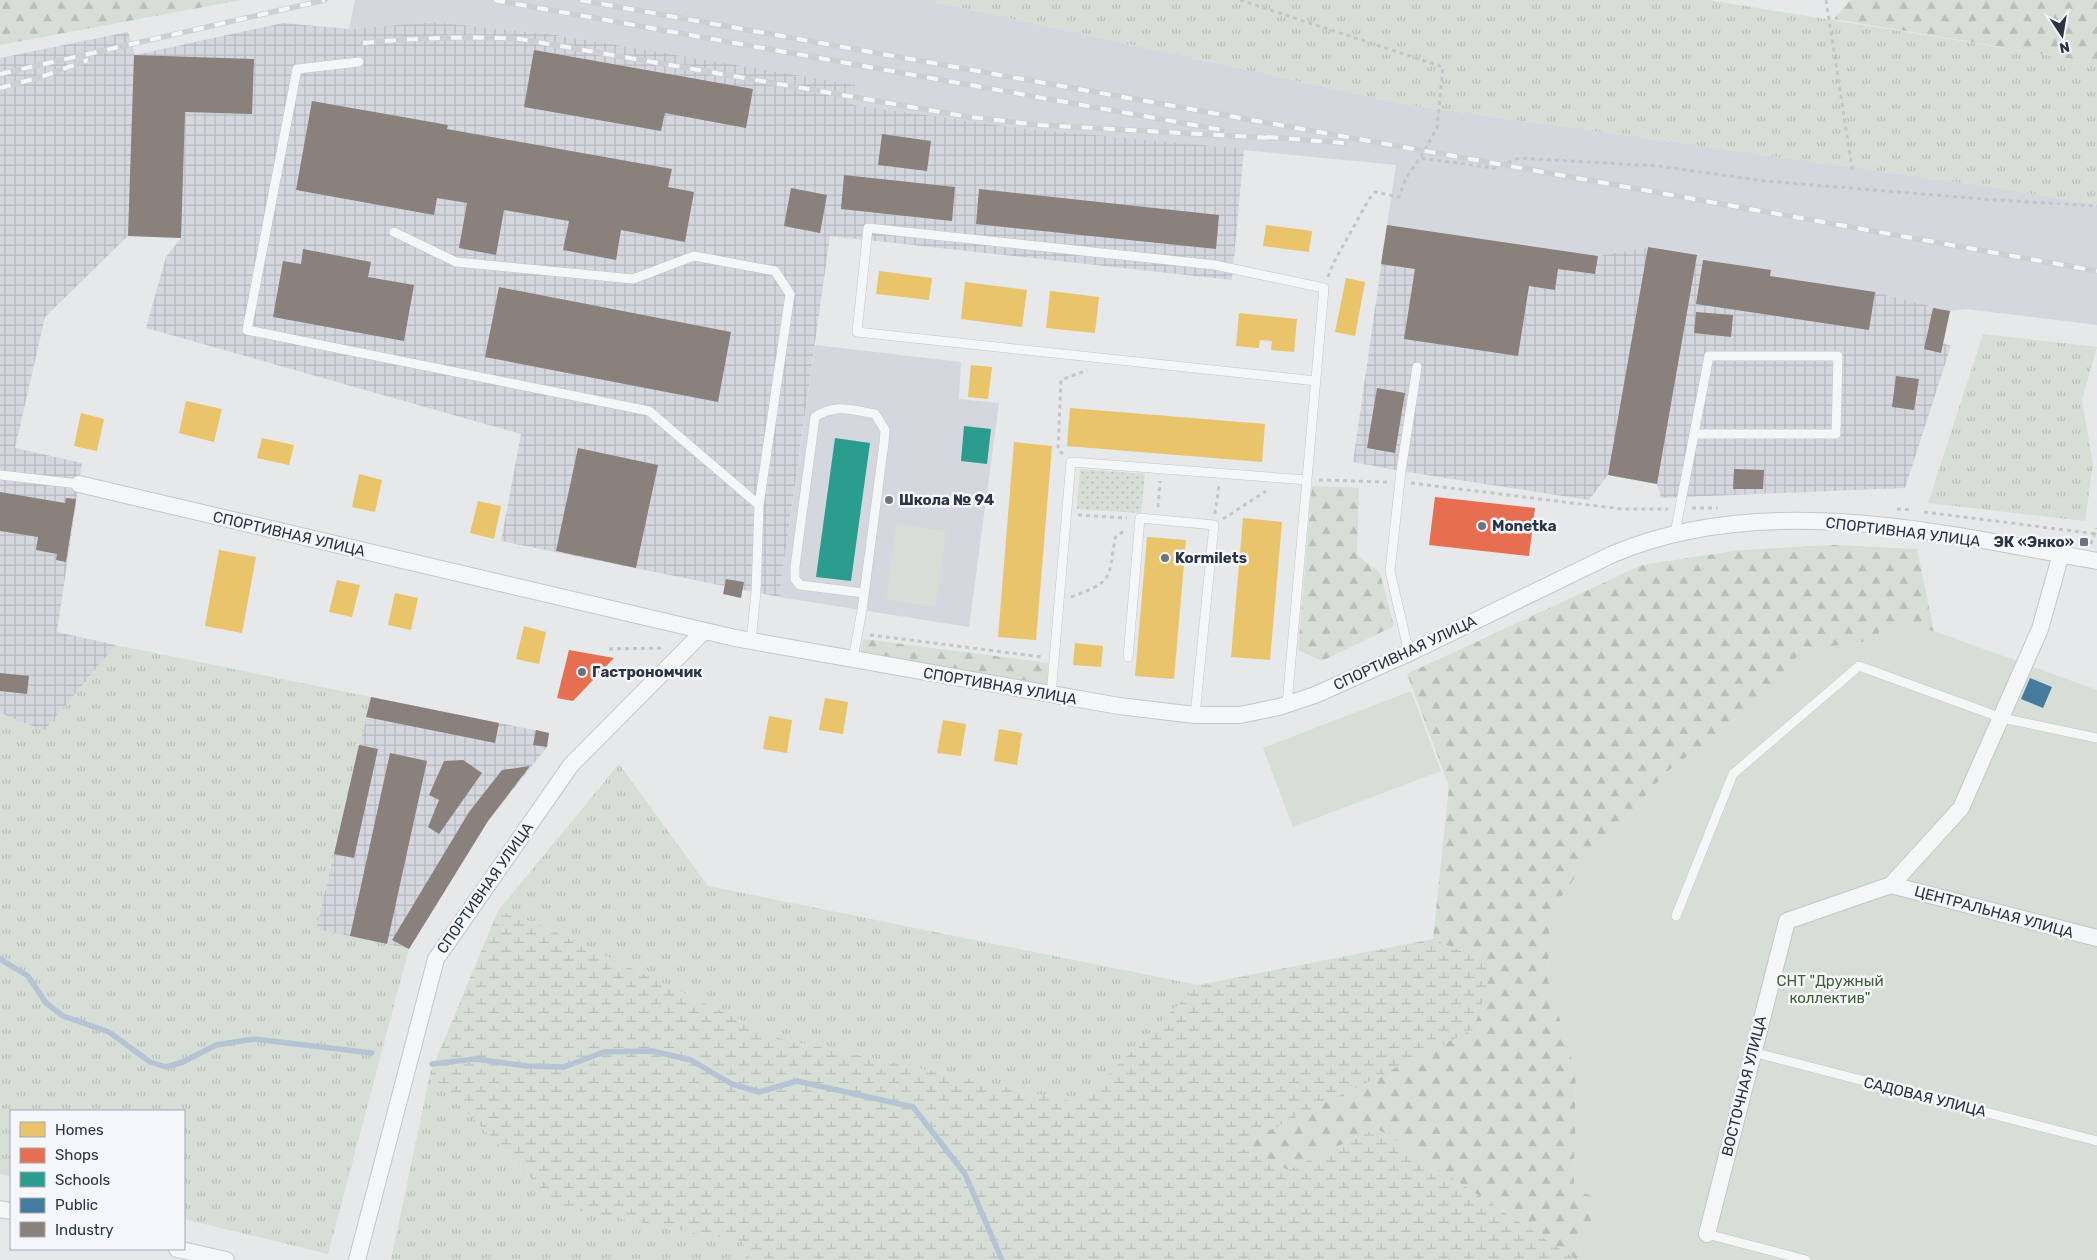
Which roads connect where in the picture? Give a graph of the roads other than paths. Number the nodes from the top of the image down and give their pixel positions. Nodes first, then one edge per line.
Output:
1 (359, 62) dead end
2 (394, 232) dead end
3 (1417, 367) dead end
4 (1316, 380) junction
5 (1695, 434) junction
6 (0, 475) edge
7 (1307, 480) junction
8 (79, 484) joint
9 (759, 505) junction
10 (1675, 533) junction
11 (2061, 554) junction
12 (2097, 561) edge
13 (864, 594) junction
14 (703, 632) junction
15 (751, 640) junction
16 (1409, 653) junction
17 (1128, 657) dead end
18 (853, 659) junction
19 (1051, 695) junction
20 (1287, 704) junction
21 (1195, 715) junction
22 (2002, 718) junction
23 (2097, 738) edge
24 (1891, 885) junction
25 (1676, 916) dead end
26 (2097, 938) edge
27 (1752, 1052) junction
28 (2097, 1141) edge
29 (1707, 1234) joint
30 (181, 1250) edge
31 (226, 1260) edge
32 (357, 1260) edge
33 (1806, 1260) edge

1 - 9 lane
2 - 9 lane
3 - 16 lane
4 - 4 lane
4 - 7 lane
5 - 5 lane
5 - 10 lane
6 - 8 lane
7 - 19 lane
7 - 20 lane
8 - 14 street, СПОРТИВНАЯ УЛИЦА
9 - 15 lane
10 - 11 street, СПОРТИВНАЯ УЛИЦА
10 - 16 street, СПОРТИВНАЯ УЛИЦА
11 - 12 street, СПОРТИВНАЯ УЛИЦА
11 - 22 street, ВОСТОЧНАЯ УЛИЦА
13 - 13 lane
13 - 18 lane
14 - 15 street, СПОРТИВНАЯ УЛИЦА
14 - 32 street, СПОРТИВНАЯ УЛИЦА
15 - 18 street, СПОРТИВНАЯ УЛИЦА
16 - 20 street, СПОРТИВНАЯ УЛИЦА
17 - 21 lane
18 - 19 street, СПОРТИВНАЯ УЛИЦА
19 - 21 street, СПОРТИВНАЯ УЛИЦА
20 - 21 street, СПОРТИВНАЯ УЛИЦА
22 - 23 lane
22 - 24 street, ВОСТОЧНАЯ УЛИЦА
22 - 25 lane
24 - 26 street, ЦЕНТРАЛЬНАЯ УЛИЦА
24 - 27 street, ВОСТОЧНАЯ УЛИЦА
27 - 28 lane, САДОВАЯ УЛИЦА
27 - 29 street, ВОСТОЧНАЯ УЛИЦА
29 - 33 lane
30 - 31 street

